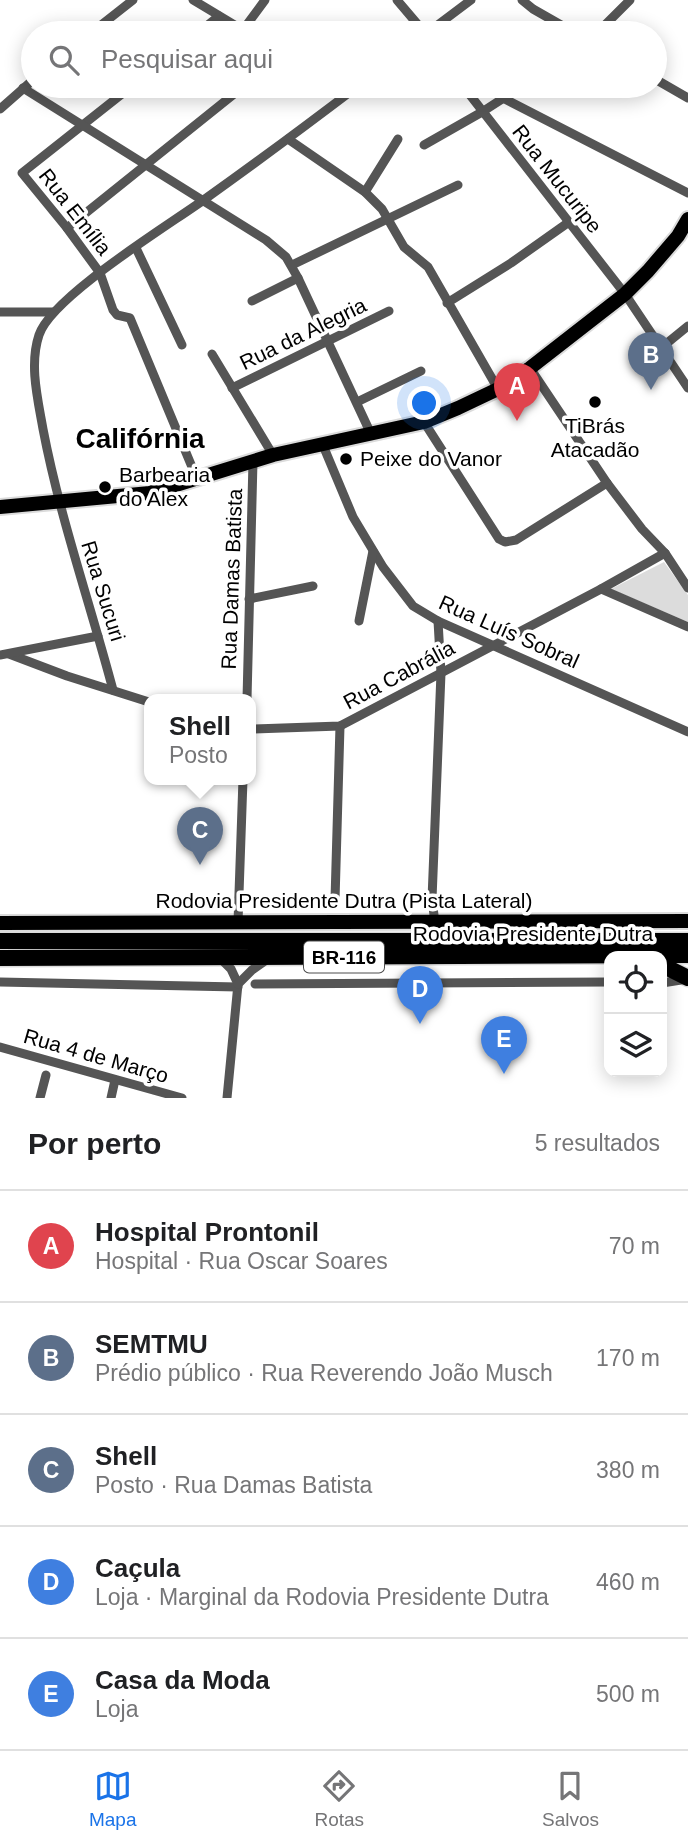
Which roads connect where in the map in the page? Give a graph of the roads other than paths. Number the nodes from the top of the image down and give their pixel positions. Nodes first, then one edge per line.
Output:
1 (133, 0) edge
2 (194, 0) edge
3 (265, 0) edge
4 (397, 0) edge
5 (471, 0) edge
6 (523, 0) edge
7 (630, 0) edge
8 (219, 16) junction
9 (106, 21) edge
10 (213, 21) edge
11 (227, 21) edge
12 (253, 21) edge
13 (415, 21) edge
14 (442, 21) edge
15 (554, 21) edge
16 (609, 21) edge
17 (667, 86) edge
18 (21, 90) edge
19 (39, 98) edge
20 (117, 98) edge
21 (229, 98) edge
22 (342, 98) edge
23 (472, 98) edge
24 (503, 98) joint
25 (688, 98) edge
26 (0, 109) edge
27 (482, 112) junction
28 (83, 125) junction
29 (288, 139) junction
30 (398, 139) dead end
31 (424, 145) dead end
32 (146, 166) junction
33 (458, 186) dead end
34 (365, 192) junction
35 (688, 192) edge
36 (203, 201) junction
37 (688, 219) edge
38 (389, 220) junction
39 (569, 222) junction
40 (67, 228) junction
41 (136, 248) junction
42 (292, 265) junction
43 (100, 273) junction
44 (298, 278) junction
45 (625, 294) junction
46 (252, 302) dead end
47 (447, 303) junction
48 (389, 311) dead end
49 (0, 312) edge
50 (53, 312) junction
51 (688, 326) edge
52 (327, 341) junction
53 (182, 345) dead end
54 (661, 348) junction
55 (212, 354) dead end
56 (530, 368) junction
57 (421, 371) dead end
58 (232, 388) junction
59 (688, 388) edge
60 (498, 389) junction
61 (357, 402) junction
62 (424, 422) junction
63 (371, 434) junction
64 (322, 443) junction
65 (273, 455) junction
66 (253, 461) junction
67 (197, 479) junction
68 (607, 483) junction
69 (59, 502) junction
70 (0, 507) edge
71 (373, 551) junction
72 (665, 553) junction
73 (313, 586) dead end
74 (688, 588) edge
75 (601, 589) junction
76 (249, 599) junction
77 (359, 621) dead end
78 (438, 621) junction
79 (688, 627) edge
80 (98, 636) junction
81 (493, 645) junction
82 (5, 654) edge
83 (441, 673) junction
84 (113, 690) junction
85 (247, 694) edge
86 (144, 700) edge
87 (341, 726) junction
88 (256, 729) edge
89 (688, 732) edge
90 (243, 785) edge
91 (335, 900) dead end
92 (688, 921) edge
93 (238, 922) junction
94 (0, 923) edge
95 (435, 923) junction
96 (0, 941) edge
97 (688, 942) edge
98 (604, 955) edge
99 (667, 955) edge
100 (688, 955) edge
101 (218, 957) junction
102 (0, 958) edge
103 (269, 958) junction
104 (667, 968) edge
105 (688, 979) edge
106 (0, 982) edge
107 (604, 982) edge
108 (667, 982) edge
109 (255, 984) dead end
110 (238, 986) junction
111 (0, 1047) edge
112 (46, 1075) dead end
113 (115, 1080) junction
114 (40, 1098) edge
115 (111, 1098) edge
116 (182, 1098) edge
117 (227, 1098) edge

1 - 9 street
2 - 8 street
3 - 12 street
4 - 13 street
5 - 14 street
6 - 15 street
7 - 16 street
8 - 10 street
8 - 11 street
17 - 25 street
18 - 26 street
19 - 28 street
20 - 28 street
21 - 32 street
22 - 29 street
23 - 27 street, Rua Mucuripe
24 - 27 street
24 - 35 street
27 - 31 street
27 - 39 street, Rua Mucuripe
28 - 32 street
28 - 40 street, Rua Emília
29 - 34 street
29 - 36 street
30 - 34 street
32 - 36 street
32 - 40 street
33 - 38 street
34 - 38 street
36 - 41 street
36 - 42 street
37 - 45 main road
38 - 42 street
38 - 47 street
39 - 45 street, Rua Mucuripe
39 - 47 street
40 - 43 street, Rua Emília
41 - 43 street
41 - 53 street
42 - 44 street
43 - 50 street
43 - 67 street, Rua Emília
44 - 46 street
44 - 52 street
45 - 54 street, Rua Mucuripe
45 - 56 main road
47 - 60 street
48 - 52 street, Rua da Alegria
49 - 50 street
50 - 69 street, Rua Sucuri
51 - 54 street
52 - 58 street, Rua da Alegria
52 - 61 street
54 - 59 street, Rua Mucuripe
55 - 58 street
56 - 60 main road
56 - 68 street
57 - 61 street
58 - 65 street
60 - 62 main road
61 - 63 street
62 - 63 main road
62 - 68 street
63 - 64 main road
64 - 65 main road
64 - 71 street, Rua Luís Sobral
65 - 66 main road
66 - 67 main road
66 - 76 street, Rua Damas Batista
67 - 69 main road
68 - 72 street
69 - 70 main road
69 - 80 street, Rua Sucuri
71 - 77 street
71 - 78 street, Rua Luís Sobral
72 - 74 street
72 - 75 street, Rua Cabrália
73 - 76 street
75 - 79 street
75 - 81 street, Rua Cabrália
76 - 85 street, Rua Damas Batista
78 - 81 street, Rua Luís Sobral
78 - 83 street
80 - 82 street
80 - 84 street, Rua Sucuri
81 - 83 street, Rua Cabrália
81 - 89 street, Rua Luís Sobral
82 - 84 street
83 - 87 street, Rua Cabrália
83 - 95 street
84 - 86 street
87 - 88 street, Rua Cabrália
87 - 91 street
90 - 93 street
92 - 95 main road, Rodovia Presidente Dutra (Pista Lateral) / BR-116
93 - 94 main road, Rodovia Presidente Dutra (Pista Lateral) / BR-116
93 - 95 main road, Rodovia Presidente Dutra (Pista Lateral) / BR-116
96 - 97 highway, Rodovia Presidente Dutra / BR-116
98 - 103 highway, Rodovia Presidente Dutra / BR-116
99 - 100 highway, Rodovia Presidente Dutra / BR-116
101 - 102 highway, Rodovia Presidente Dutra / BR-116
101 - 103 highway, Rodovia Presidente Dutra / BR-116
101 - 110 street
103 - 110 street
104 - 105 highway
105 - 108 street
106 - 110 street
107 - 109 street
110 - 117 street
111 - 113 street, Rua 4 de Março
112 - 114 street
113 - 115 street
113 - 116 street, Rua 4 de Março

